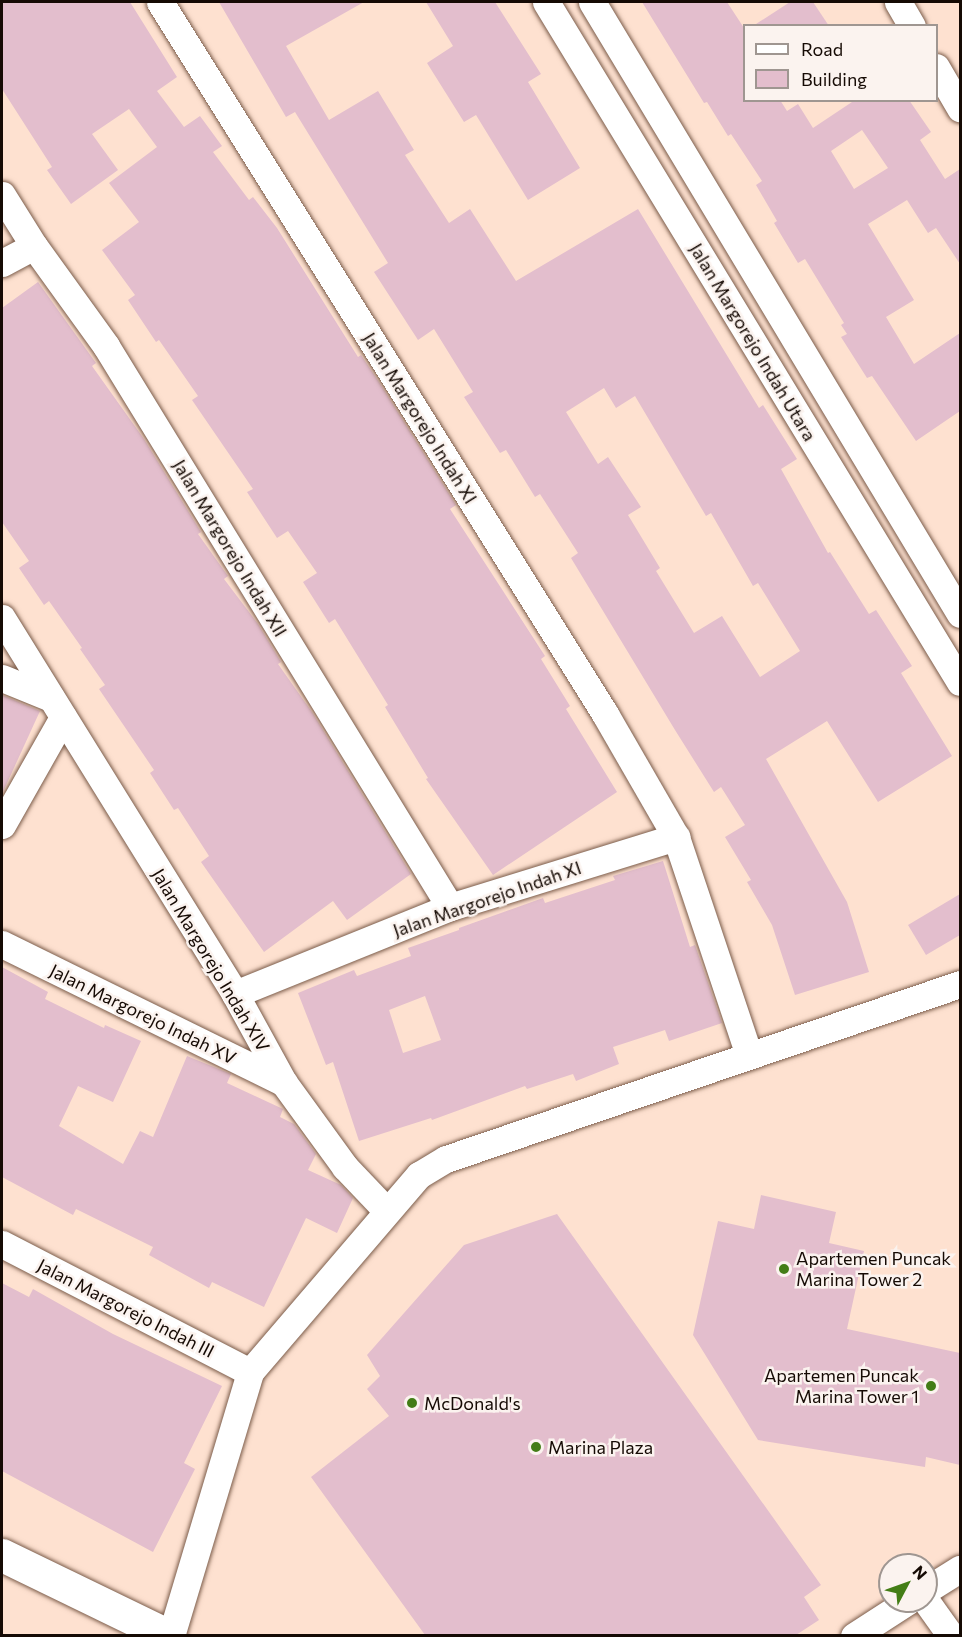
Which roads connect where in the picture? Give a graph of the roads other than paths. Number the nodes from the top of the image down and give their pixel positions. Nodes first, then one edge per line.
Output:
1 (160, 2) edge
2 (546, 2) edge
3 (592, 2) edge
4 (898, 2) edge
5 (911, 24) edge
6 (938, 70) edge
7 (960, 108) edge
8 (2, 195) edge
9 (34, 246) junction
10 (2, 263) edge
11 (960, 614) edge
12 (2, 618) edge
13 (2, 678) edge
14 (960, 682) edge
15 (57, 708) junction
16 (2, 825) edge
17 (676, 837) junction
18 (450, 908) junction
19 (2, 944) edge
20 (960, 984) edge
21 (235, 994) junction
22 (749, 1055) junction
23 (284, 1083) junction
24 (386, 1210) junction
25 (2, 1244) edge
26 (250, 1372) junction
27 (2, 1555) edge
28 (960, 1569) edge
29 (938, 1583) edge
30 (889, 1613) edge
31 (935, 1613) edge
32 (170, 1635) edge
33 (855, 1635) edge
34 (951, 1635) edge

1 - 17 street, Jalan Margorejo Indah XI
2 - 14 street, Jalan Margorejo Indah Utara
3 - 11 street
4 - 5 street
6 - 7 street
8 - 9 street, Jalan Margorejo Indah XII
9 - 10 street
9 - 18 street, Jalan Margorejo Indah XII
12 - 15 street, Jalan Margorejo Indah XIV
13 - 15 street
15 - 16 street
15 - 21 street, Jalan Margorejo Indah XIV
17 - 18 street, Jalan Margorejo Indah XI
17 - 22 street, Jalan Margorejo Indah XI
18 - 21 street, Jalan Margorejo Indah XI
19 - 23 street, Jalan Margorejo Indah XV
20 - 22 street
21 - 23 street, Jalan Margorejo Indah XIV
22 - 24 street
23 - 24 street, Jalan Margorejo Indah XIV
24 - 26 street
25 - 26 street, Jalan Margorejo Indah III
26 - 32 street
27 - 32 main road
28 - 29 street
30 - 33 street
31 - 34 street

